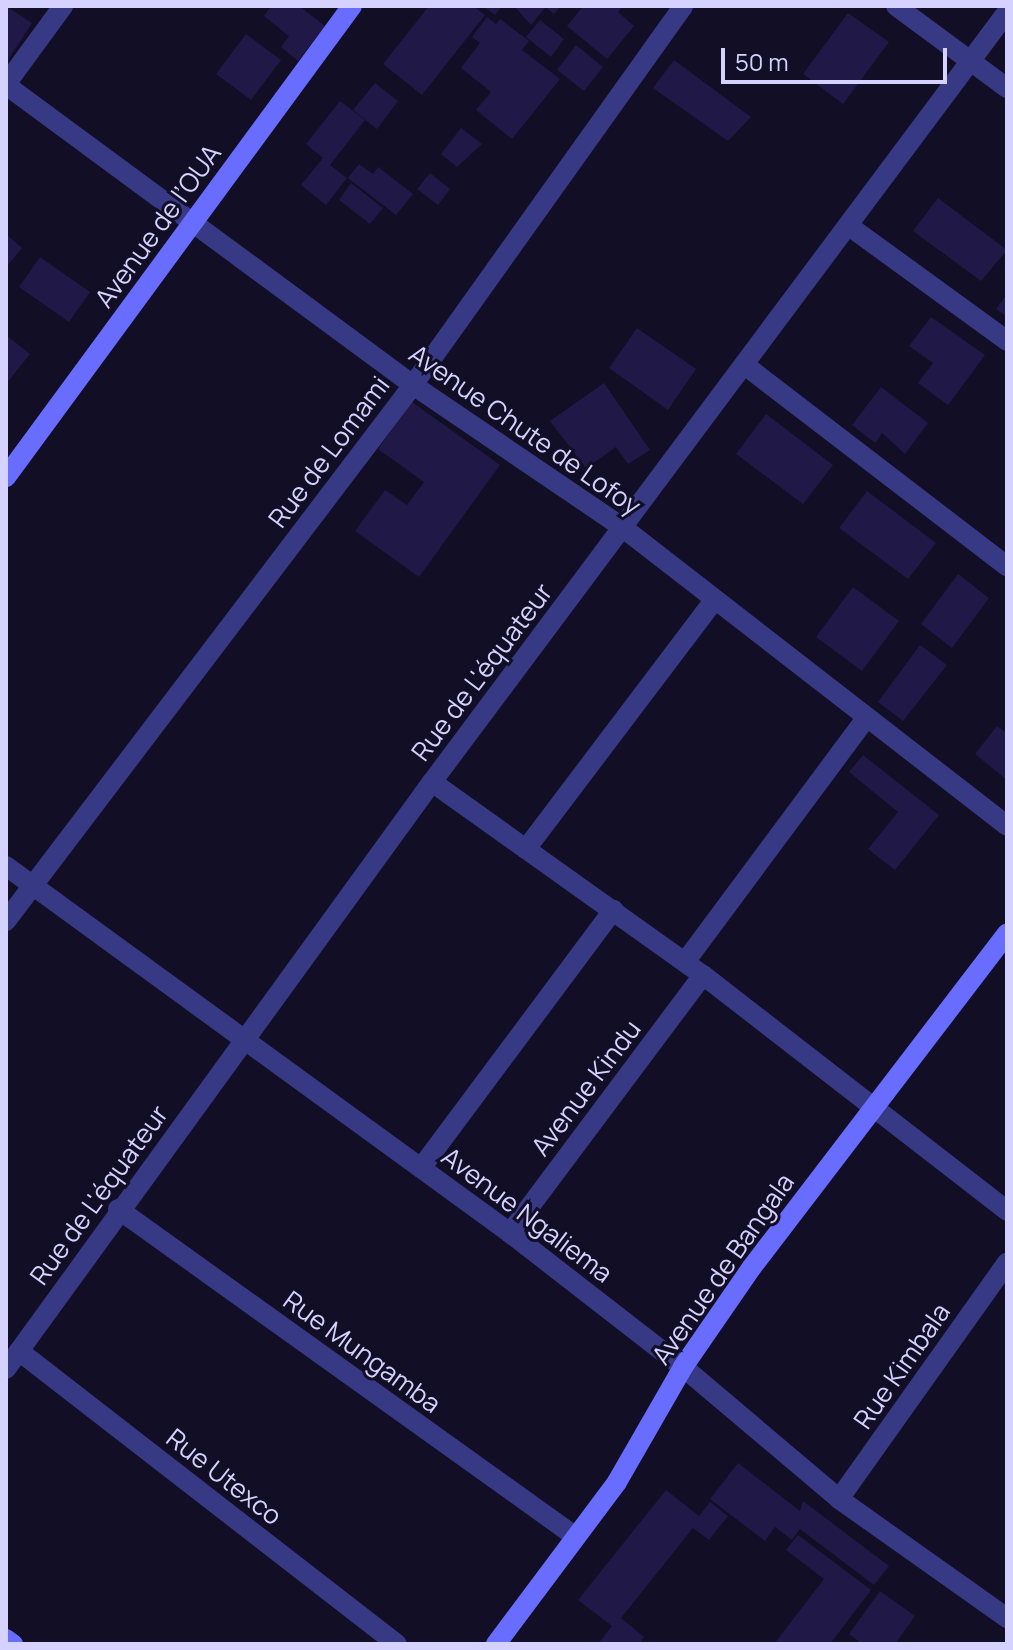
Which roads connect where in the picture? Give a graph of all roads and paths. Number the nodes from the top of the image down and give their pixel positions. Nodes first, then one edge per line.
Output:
1 (63, 6) edge
2 (352, 6) edge
3 (683, 6) edge
4 (896, 6) edge
5 (1007, 12) edge
6 (970, 61) junction
7 (6, 85) edge
8 (1007, 88) edge
9 (191, 225) junction
10 (849, 226) junction
11 (1007, 341) edge
12 (746, 366) junction
13 (413, 385) junction
14 (6, 477) edge
15 (622, 527) junction
16 (1007, 566) edge
17 (715, 599) junction
18 (867, 717) junction
19 (432, 782) junction
20 (1007, 826) edge
21 (526, 849) junction
22 (6, 866) edge
23 (33, 885) junction
24 (613, 910) junction
25 (6, 921) edge
26 (1007, 933) edge
27 (685, 962) junction
28 (703, 975) junction
29 (248, 1040) junction
30 (871, 1108) junction
31 (421, 1168) junction
32 (118, 1209) junction
33 (1007, 1211) edge
34 (510, 1233) junction
35 (1007, 1263) edge
36 (19, 1351) junction
37 (683, 1367) junction
38 (6, 1369) edge
39 (839, 1499) junction
40 (576, 1537) junction
41 (1006, 1616) edge
42 (6, 1639) edge
43 (13, 1644) edge
44 (397, 1644) edge
45 (496, 1644) edge

1 - 7 street
2 - 9 main road, Avenue de l’OUA
3 - 13 street, Rue de Lomami
4 - 6 street
5 - 6 street, Rue de L'équateur
6 - 8 street
6 - 10 street, Rue de L'équateur
7 - 9 street, Avenue Chute de Lofoy
9 - 13 street, Avenue Chute de Lofoy
9 - 14 main road, Avenue de l’OUA
10 - 11 street
10 - 12 street, Rue de L'équateur
12 - 15 street, Rue de L'équateur
12 - 16 street
13 - 15 street, Avenue Chute de Lofoy
13 - 23 street, Rue de Lomami
15 - 17 street, Avenue Chute de Lofoy
15 - 19 street, Rue de L'équateur
17 - 18 street, Avenue Chute de Lofoy
17 - 21 street
18 - 20 street, Avenue Chute de Lofoy
18 - 27 street
19 - 21 street
19 - 29 street, Rue de L'équateur
21 - 24 street
22 - 23 street, Avenue Ngaliema
23 - 25 street, Rue de Lomami
23 - 29 street, Avenue Ngaliema
24 - 27 street
24 - 31 street
26 - 30 main road, Avenue de Bangala
27 - 28 street
28 - 30 street
28 - 34 street, Avenue Kindu
29 - 31 street, Avenue Ngaliema
29 - 32 street, Rue de L'équateur
30 - 33 street
30 - 37 main road, Avenue de Bangala
31 - 34 street, Avenue Ngaliema
32 - 36 street, Rue de L'équateur
32 - 40 street, Rue Mungamba
34 - 37 street, Avenue Ngaliema
35 - 39 street, Rue Kimbala
36 - 38 street, Rue de L'équateur
36 - 44 street, Rue Utexco
37 - 39 street, Avenue Ngaliema
37 - 40 main road, Avenue de Bangala
39 - 41 street, Avenue Ngaliema
40 - 45 main road, Avenue de Bangala
42 - 43 main road

